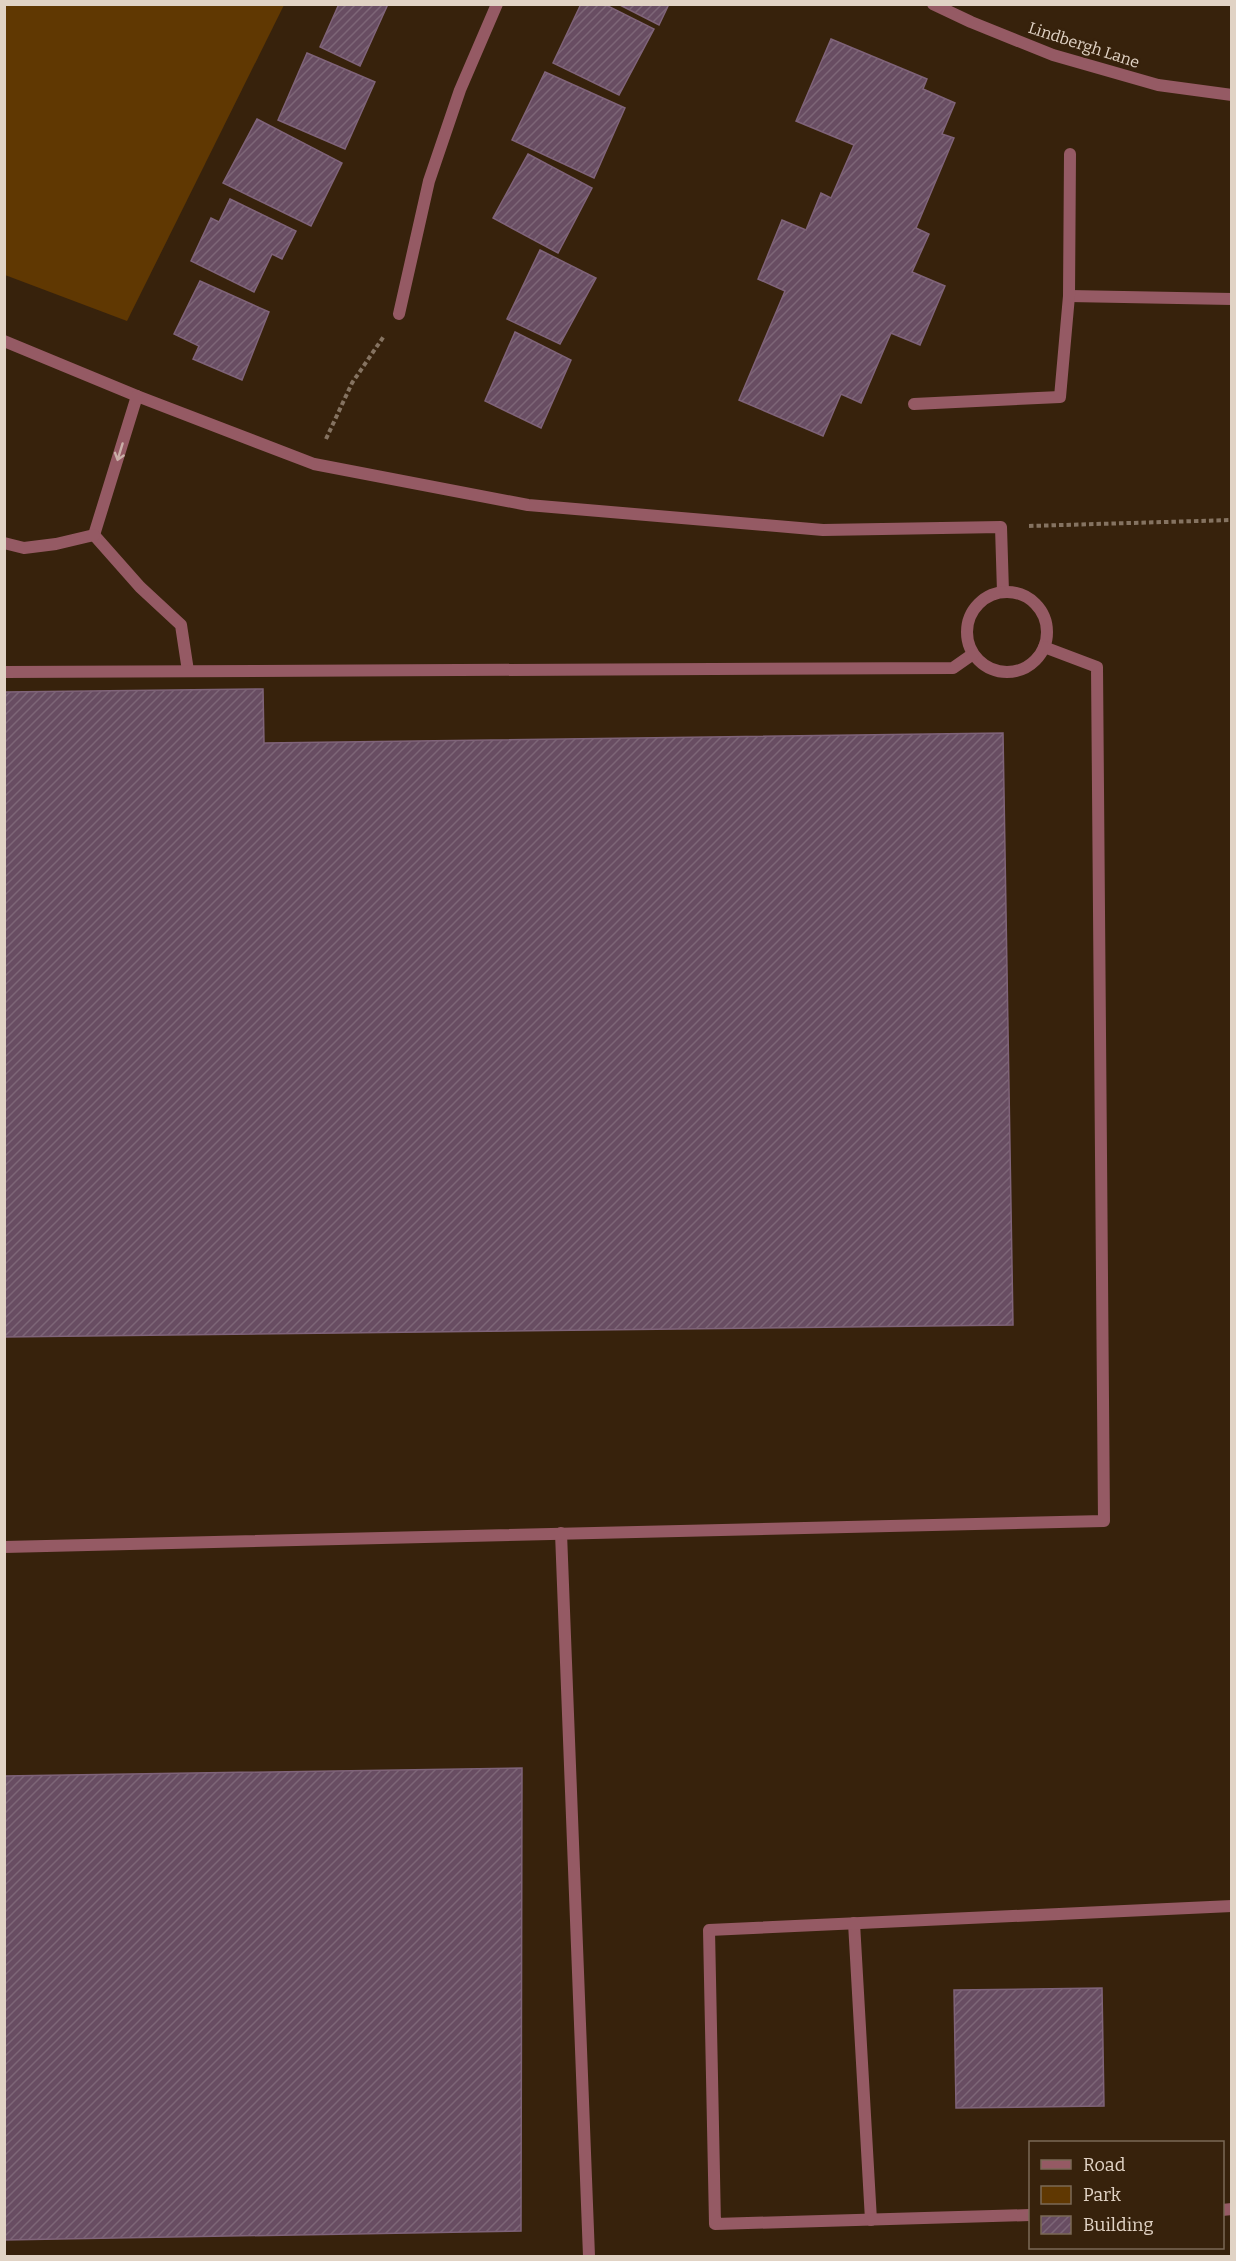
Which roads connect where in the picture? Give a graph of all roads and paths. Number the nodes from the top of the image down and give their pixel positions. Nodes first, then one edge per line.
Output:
1 (497, 4) edge
2 (933, 4) edge
3 (1232, 95) edge
4 (1070, 154) dead end
5 (1069, 296) junction
6 (1232, 299) edge
7 (399, 314) joint
8 (4, 340) edge
9 (137, 396) junction
10 (914, 404) dead end
11 (314, 464) junction
12 (1232, 520) edge
13 (1001, 527) junction
14 (94, 535) junction
15 (4, 543) edge
16 (1003, 592) junction
17 (1044, 647) junction
18 (973, 654) junction
19 (188, 671) junction
20 (4, 672) edge
21 (561, 1533) junction
22 (4, 1547) edge
23 (1232, 1906) edge
24 (854, 1923) junction
25 (1029, 2215) edge
26 (871, 2220) junction
27 (589, 2256) edge

1 - 7 street
2 - 3 street, Lindbergh Lane
4 - 5 street
5 - 6 street
5 - 10 street
7 - 11 path
8 - 9 street
9 - 11 street
9 -> 14 street
11 - 13 street
12 - 13 path
13 - 16 street
14 - 15 street
14 - 19 street
16 - 17 street
16 - 18 street
17 - 18 street
17 - 21 street
18 - 19 street
19 - 20 street
21 - 22 street
21 - 27 street
23 - 24 street
24 - 26 street
24 - 26 street
25 - 26 street

